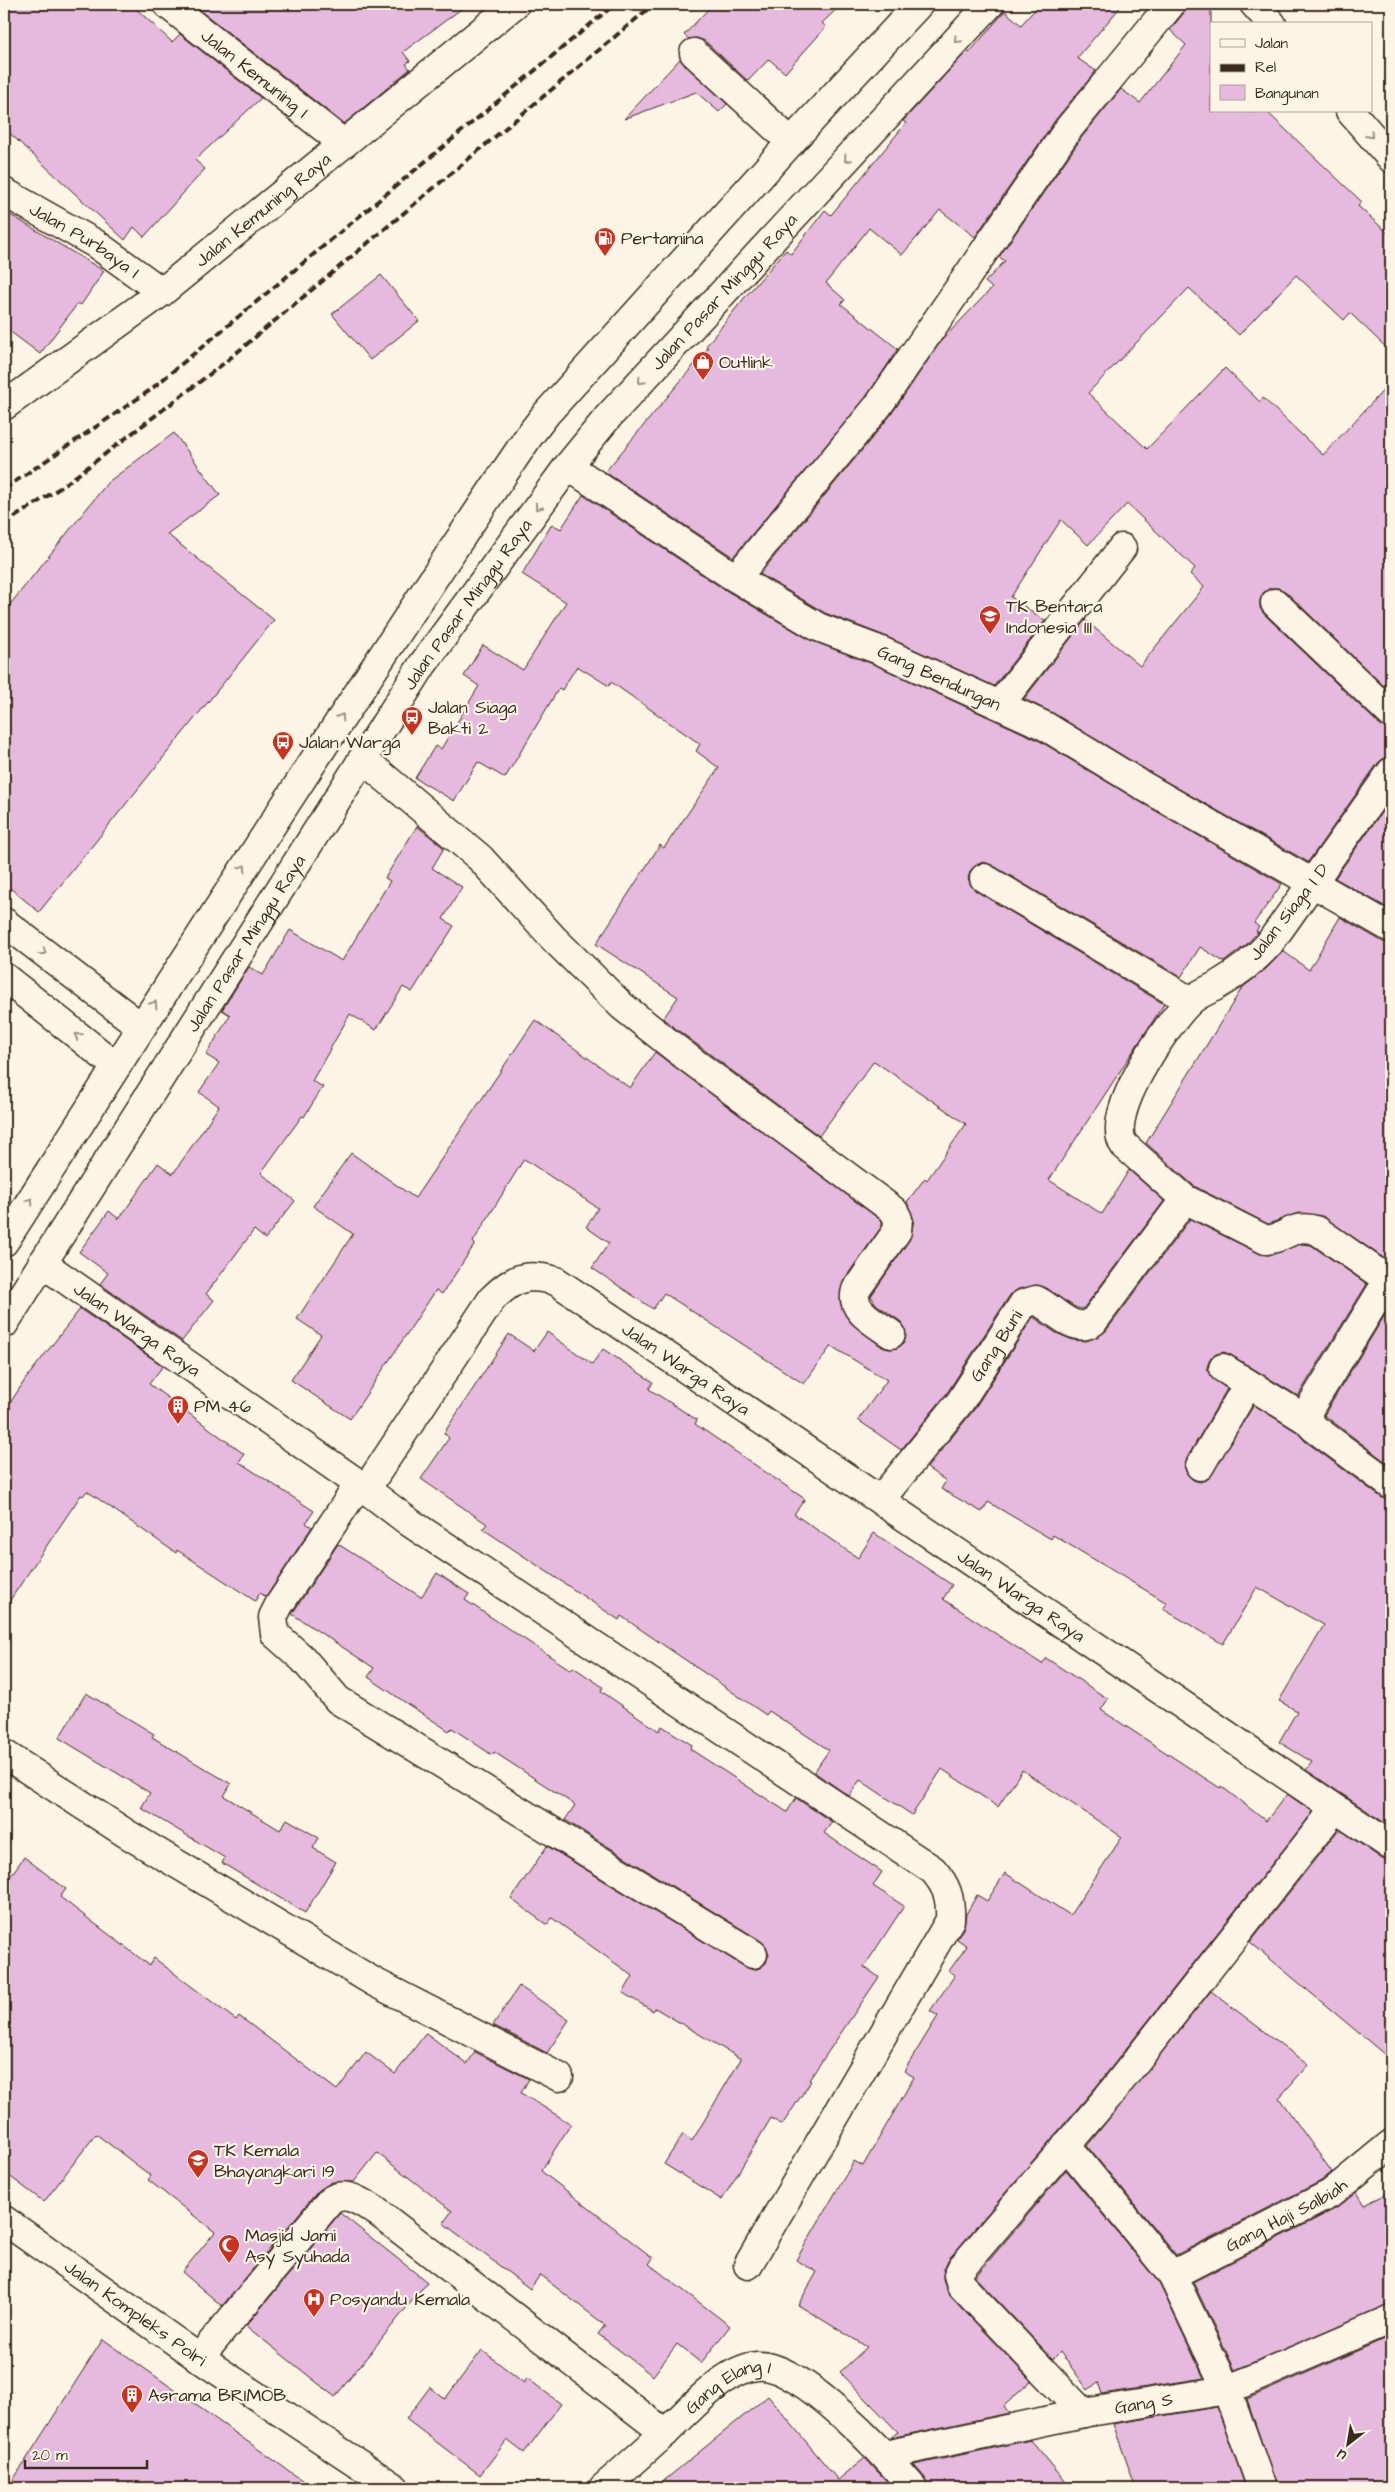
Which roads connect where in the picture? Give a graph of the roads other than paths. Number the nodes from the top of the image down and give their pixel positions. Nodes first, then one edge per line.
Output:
1 (167, 4) edge
2 (515, 4) edge
3 (919, 4) edge
4 (990, 4) edge
5 (1171, 4) edge
6 (1254, 4) edge
7 (1270, 22) edge
8 (694, 53) dead end
9 (1351, 112) edge
10 (792, 142) junction
11 (344, 143) junction
12 (1391, 158) edge
13 (4, 192) edge
14 (162, 292) junction
15 (4, 406) edge
16 (568, 466) junction
17 (1122, 548) dead end
18 (734, 577) junction
19 (1275, 603) dead end
20 (1000, 704) junction
21 (1391, 714) edge
22 (361, 760) junction
23 (1391, 772) edge
24 (984, 878) dead end
25 (1314, 883) junction
26 (4, 922) edge
27 (1391, 928) edge
28 (4, 977) edge
29 (1190, 1001) junction
30 (140, 1026) junction
31 (116, 1066) junction
32 (1186, 1199) junction
33 (4, 1242) edge
34 (42, 1263) junction
35 (1390, 1281) edge
36 (4, 1324) edge
37 (891, 1334) dead end
38 (1223, 1368) dead end
39 (1248, 1384) junction
40 (1307, 1420) junction
41 (1200, 1466) dead end
42 (1391, 1485) edge
43 (363, 1486) junction
44 (881, 1499) junction
45 (4, 1754) edge
46 (1334, 1810) junction
47 (1391, 1846) edge
48 (753, 1954) dead end
49 (559, 2077) dead end
50 (1391, 2144) edge
51 (1066, 2145) junction
52 (4, 2220) edge
53 (748, 2265) dead end
54 (1172, 2275) junction
55 (1391, 2319) edge
56 (199, 2358) junction
57 (1227, 2390) junction
58 (1083, 2413) junction
59 (665, 2433) junction
60 (885, 2455) junction
61 (395, 2488) edge
62 (603, 2488) edge
63 (913, 2488) edge
64 (1262, 2488) edge

1 - 11 street, Jalan Kemuning I
2 - 11 street, Jalan Kemuning Raya
3 - 10 street
4 -> 16 street, Jalan Pasar Minggu Raya
5 - 18 street
6 - 7 street
8 - 10 street
9 -> 12 street
30 -> 10 street
11 - 14 street, Jalan Kemuning Raya
13 - 14 street, Jalan Purbaya I
14 - 15 street, Jalan Kemuning Raya
16 - 18 street, Gang Bendungan
16 -> 22 street, Jalan Pasar Minggu Raya
17 - 20 street
18 - 20 street, Gang Bendungan
19 - 21 street
20 - 25 street, Gang Bendungan
22 - 34 street, Jalan Pasar Minggu Raya
22 - 37 street
23 - 25 street, Jalan Siaga I D
24 - 29 street
25 - 27 street, Gang Bendungan
25 - 29 street, Jalan Siaga I D
26 -> 30 street
31 -> 28 street
29 - 32 street, Jalan Siaga I D
30 - 31 street
33 -> 31 street
32 - 35 street
32 - 44 street, Gang Buni
34 - 36 street, Jalan Pasar Minggu Raya
34 - 43 street, Jalan Warga Raya
35 - 40 street
38 - 39 street
39 - 40 street
39 - 41 street
40 - 42 street
43 - 44 street, Jalan Warga Raya
43 - 48 street
43 - 53 street
44 - 46 street, Jalan Warga Raya
45 - 49 street
46 - 47 street, Jalan Warga Raya
46 - 51 street
50 - 54 street, Gang Haji Salbiah
51 - 54 street
51 - 58 street
52 - 56 street, Jalan Kompleks Polri
54 - 57 street
55 - 57 street, Gang S
56 - 59 street
56 - 61 street, Jalan Kompleks Polri
57 - 58 street, Gang S
57 - 64 street
58 - 60 street, Gang S
59 - 60 street, Gang Elang I
59 - 62 street, Gang Elang I
60 - 63 street, Gang Elang I

